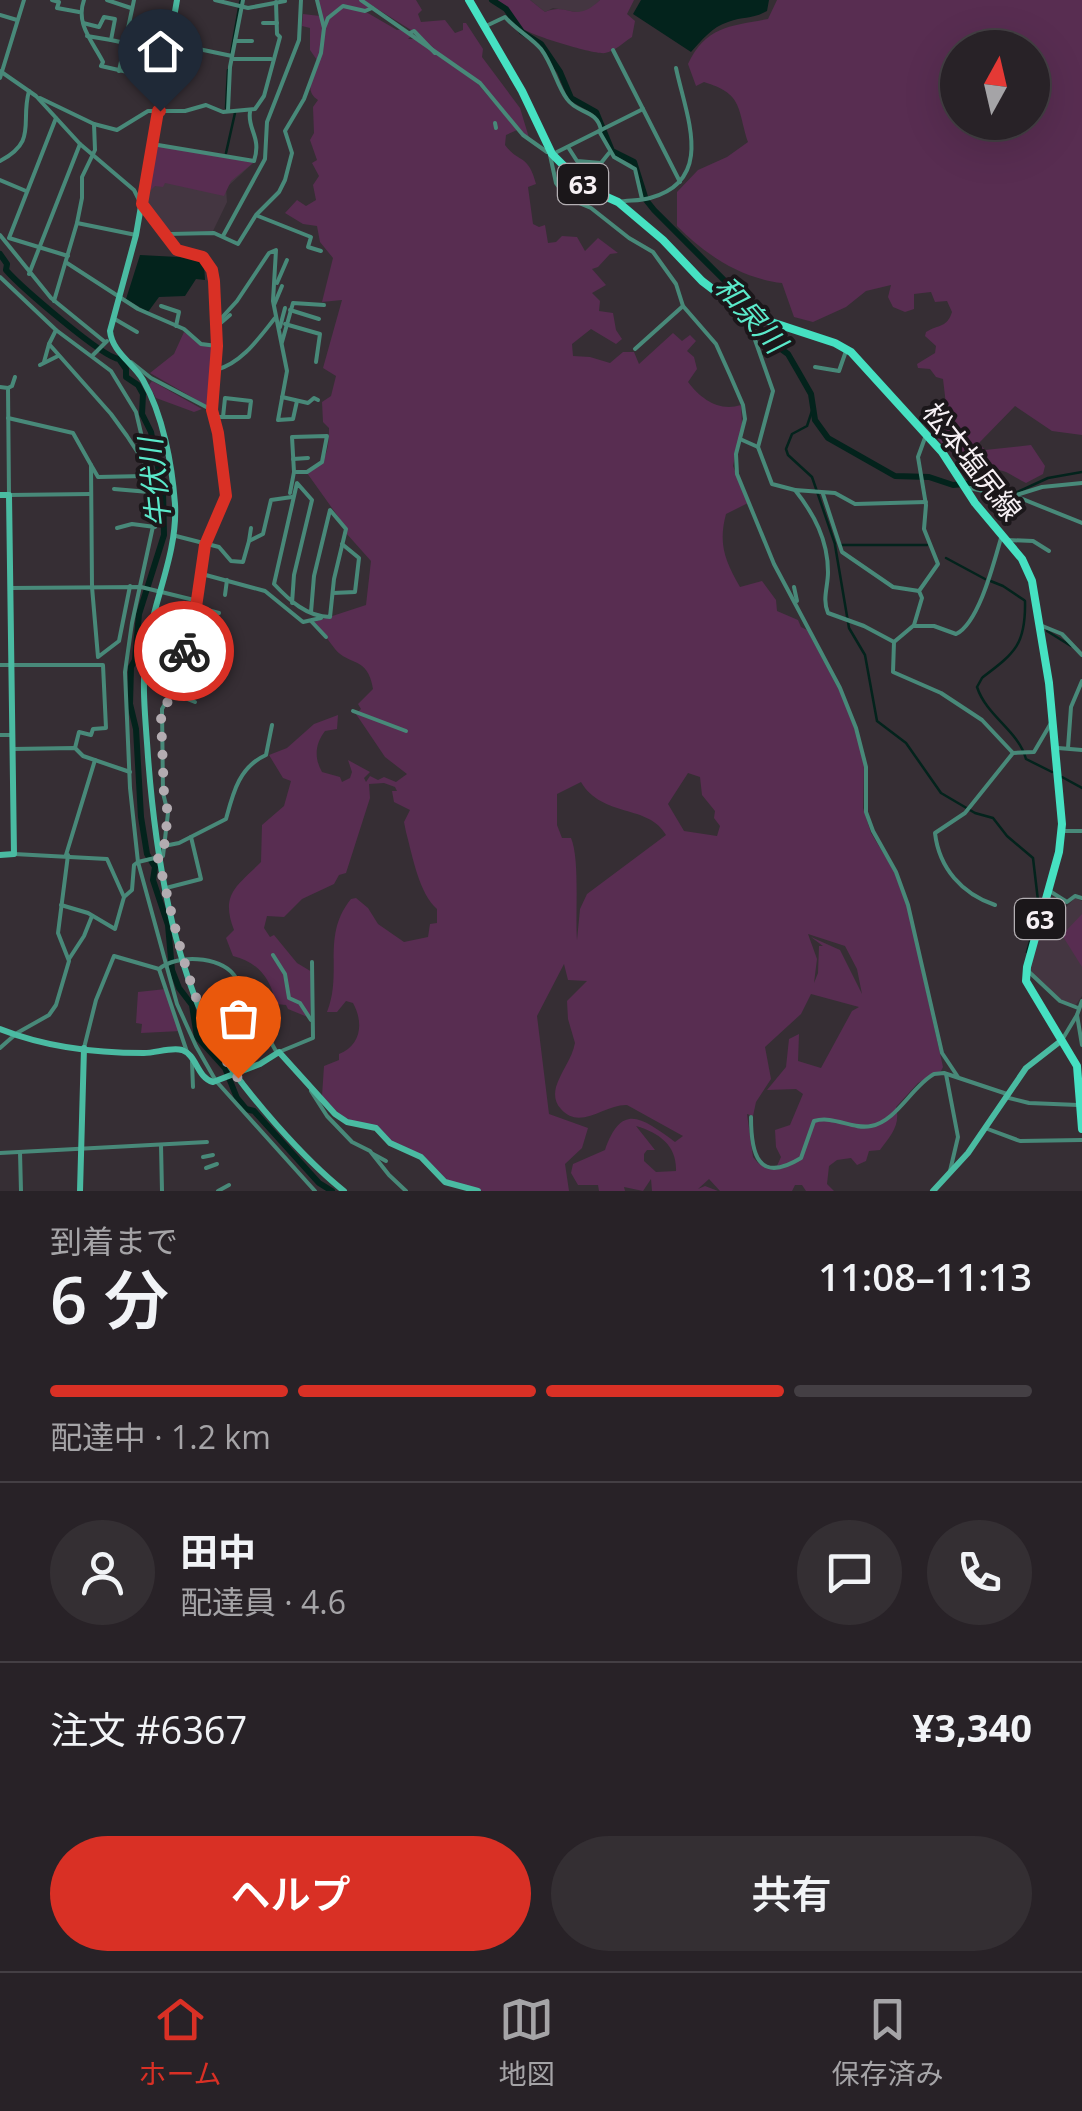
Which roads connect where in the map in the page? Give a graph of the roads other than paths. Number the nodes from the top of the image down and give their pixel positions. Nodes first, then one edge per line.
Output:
1 (24, 0) edge
2 (52, 0) edge
3 (84, 0) edge
4 (106, 0) edge
5 (134, 0) edge
6 (178, 0) edge
7 (215, 0) edge
8 (301, 0) edge
9 (317, 0) edge
10 (361, 0) edge
11 (468, 0) edge
12 (286, 1) edge
13 (276, 2) edge
14 (242, 3) edge
15 (132, 8) junction
16 (373, 8) junction
17 (80, 12) junction
18 (0, 15) edge
19 (17, 20) junction
20 (266, 22) dead end
21 (276, 22) junction
22 (83, 23) junction
23 (486, 26) dead end
24 (324, 28) junction
25 (87, 36) junction
26 (111, 40) junction
27 (234, 41) junction
28 (252, 41) dead end
29 (125, 43) junction
30 (170, 43) junction
31 (613, 50) dead end
32 (232, 57) junction
33 (273, 59) junction
34 (676, 68) dead end
35 (119, 70) junction
36 (1, 74) edge
37 (163, 80) junction
38 (30, 90) junction
39 (36, 96) junction
40 (643, 109) junction
41 (228, 110) junction
42 (250, 110) junction
43 (158, 111) junction
44 (56, 118) junction
45 (94, 124) junction
46 (600, 130) junction
47 (80, 144) junction
48 (152, 144) junction
49 (568, 147) junction
50 (610, 152) junction
51 (93, 154) junction
52 (552, 154) junction
53 (0, 161) edge
54 (0, 180) edge
55 (680, 182) junction
56 (26, 192) junction
57 (643, 200) junction
58 (618, 202) junction
59 (142, 204) junction
60 (256, 215) junction
61 (77, 223) junction
62 (653, 232) junction
63 (164, 234) junction
64 (0, 235) edge
65 (136, 235) junction
66 (223, 236) junction
67 (40, 248) junction
68 (647, 249) junction
69 (320, 251) dead end
70 (69, 256) junction
71 (288, 260) dead end
72 (67, 264) junction
73 (29, 274) junction
74 (0, 277) edge
75 (282, 286) dead end
76 (274, 288) junction
77 (120, 296) junction
78 (54, 302) junction
79 (274, 305) junction
80 (324, 305) dead end
81 (161, 306) dead end
82 (683, 306) junction
83 (288, 309) junction
84 (744, 312) junction
85 (230, 315) dead end
86 (276, 316) junction
87 (113, 318) junction
88 (319, 319) dead end
89 (285, 324) junction
90 (216, 325) junction
91 (176, 326) junction
92 (279, 329) junction
93 (56, 330) junction
94 (137, 332) dead end
95 (320, 334) junction
96 (326, 338) dead end
97 (107, 341) junction
98 (282, 342) junction
99 (49, 344) junction
100 (217, 346) junction
101 (636, 349) dead end
102 (847, 349) junction
103 (94, 355) junction
104 (58, 356) junction
105 (316, 362) dead end
106 (817, 366) dead end
107 (216, 370) junction
108 (15, 377) dead end
109 (148, 380) junction
110 (0, 386) edge
111 (8, 388) junction
112 (282, 397) junction
113 (318, 400) dead end
114 (298, 401) junction
115 (212, 410) junction
116 (215, 416) junction
117 (223, 417) junction
118 (8, 418) junction
119 (926, 435) junction
120 (740, 439) junction
121 (758, 447) junction
122 (308, 458) dead end
123 (293, 459) junction
124 (91, 465) junction
125 (294, 472) junction
126 (146, 476) junction
127 (1082, 483) edge
128 (964, 485) junction
129 (114, 489) dead end
130 (795, 490) junction
131 (152, 493) junction
132 (91, 494) junction
133 (820, 494) junction
134 (4, 495) edge
135 (1015, 496) junction
136 (291, 497) junction
137 (926, 502) junction
138 (1082, 522) edge
139 (117, 528) dead end
140 (155, 528) junction
141 (251, 528) dead end
142 (174, 535) junction
143 (1004, 538) junction
144 (249, 541) junction
145 (342, 544) junction
146 (205, 545) junction
147 (1049, 551) dead end
148 (202, 574) junction
149 (228, 580) junction
150 (130, 586) junction
151 (92, 587) junction
152 (141, 587) junction
153 (794, 587) dead end
154 (10, 588) junction
155 (157, 591) junction
156 (919, 591) junction
157 (332, 594) junction
158 (225, 595) dead end
159 (196, 604) junction
160 (292, 604) junction
161 (797, 608) junction
162 (311, 612) junction
163 (219, 614) dead end
164 (323, 618) junction
165 (311, 621) junction
166 (1040, 625) junction
167 (914, 626) junction
168 (326, 637) dead end
169 (894, 642) junction
170 (1082, 654) edge
171 (145, 659) junction
172 (0, 665) edge
173 (11, 665) junction
174 (178, 666) junction
175 (1082, 682) edge
176 (172, 693) junction
177 (195, 702) dead end
178 (353, 712) dead end
179 (1051, 722) junction
180 (272, 725) dead end
181 (406, 731) dead end
182 (0, 735) edge
183 (12, 735) junction
184 (74, 748) junction
185 (1053, 748) junction
186 (1068, 748) junction
187 (12, 749) junction
188 (1082, 750) edge
189 (1013, 752) junction
190 (95, 760) junction
191 (130, 772) junction
192 (1062, 831) junction
193 (1082, 831) edge
194 (191, 837) junction
195 (164, 846) junction
196 (14, 854) junction
197 (0, 855) edge
198 (67, 855) junction
199 (157, 858) junction
200 (140, 862) junction
201 (166, 888) junction
202 (1048, 890) junction
203 (124, 898) junction
204 (1082, 898) edge
205 (61, 905) junction
206 (995, 905) dead end
207 (92, 916) junction
208 (273, 955) dead end
209 (69, 958) junction
210 (183, 959) junction
211 (312, 962) dead end
212 (166, 963) junction
213 (158, 969) junction
214 (1026, 970) junction
215 (1082, 1001) edge
216 (1078, 1012) junction
217 (312, 1020) junction
218 (0, 1029) edge
219 (16, 1035) junction
220 (1062, 1040) junction
221 (1082, 1045) edge
222 (0, 1048) edge
223 (84, 1048) junction
224 (278, 1052) junction
225 (942, 1053) junction
226 (190, 1056) junction
227 (1080, 1067) edge
228 (945, 1073) junction
229 (234, 1074) junction
230 (958, 1078) junction
231 (218, 1081) junction
232 (306, 1083) junction
233 (194, 1087) dead end
234 (1006, 1096) junction
235 (1080, 1101) edge
236 (752, 1117) dead end
237 (985, 1128) junction
238 (1082, 1129) edge
239 (1082, 1140) edge
240 (207, 1142) dead end
241 (161, 1145) junction
242 (79, 1149) junction
243 (20, 1152) junction
244 (0, 1153) edge
245 (372, 1154) junction
246 (213, 1155) dead end
247 (203, 1157) dead end
248 (386, 1161) dead end
249 (217, 1164) dead end
250 (206, 1168) dead end
251 (949, 1174) junction
252 (229, 1185) dead end
253 (21, 1191) edge
254 (80, 1191) edge
255 (162, 1191) edge
256 (218, 1191) edge
257 (314, 1191) edge
258 (344, 1191) edge
259 (406, 1191) edge
260 (478, 1191) edge
261 (933, 1191) edge

1 - 19 street
2 - 17 street
3 - 17 street
4 - 15 street
5 - 15 street
6 - 30 street
7 - 14 street
8 - 66 street
9 - 24 street
10 - 16 street
11 - 52 main road, 松本塩尻線 / 63
12 - 13 street
13 - 14 street
13 - 21 street
14 - 27 street
15 - 29 street
16 - 24 street
16 - 52 street
17 - 22 street
18 - 19 street
19 - 36 street
20 - 21 street
21 - 33 street
22 - 25 street
22 - 26 street
23 - 46 street
24 - 60 street
25 - 26 street
25 - 35 street
26 - 29 street
27 - 28 street
27 - 32 street
29 - 35 street
30 - 32 street
30 - 37 street
31 - 40 street
32 - 33 street
32 - 41 street
33 - 42 street
34 - 55 street
35 - 37 street
36 - 38 street
37 - 43 street
38 - 39 street
38 - 53 street
39 - 44 street
39 - 45 street
40 - 46 street
40 - 55 street
41 - 42 street
41 - 43 street
42 - 48 street
43 - 45 street
43 - 48 street
44 - 47 street
44 - 56 street
45 - 51 street
46 - 49 street
46 - 50 street
47 - 51 street
47 - 67 street
48 - 59 street
49 - 50 street
49 - 52 street
50 - 57 street
51 - 59 street
51 - 61 street
52 - 58 main road, 松本塩尻線 / 63
52 - 68 street
54 - 56 street
55 - 57 street
56 - 67 street
57 - 58 street
58 - 62 main road, 松本塩尻線 / 63
59 - 63 street
59 - 65 street
60 - 66 street
60 - 69 street
61 - 65 street
61 - 70 street
62 - 68 street
62 - 84 main road, 松本塩尻線 / 63
63 - 66 street
63 - 90 street
64 - 73 street
65 - 77 street
67 - 70 street
67 - 73 street
68 - 82 street
70 - 72 street
71 - 76 street
72 - 77 street
72 - 78 street
73 - 78 street
74 - 93 street
75 - 79 street
76 - 79 street
76 - 90 street
77 - 87 street
77 - 91 street
78 - 97 street
79 - 86 street
80 - 83 street
81 - 91 street
82 - 101 street
82 - 120 street
83 - 88 street
83 - 89 street
83 - 92 street
84 - 102 main road, 松本塩尻線 / 63
84 - 121 street
85 - 90 street
86 - 92 street
86 - 107 street
87 - 94 street
87 - 97 street
89 - 95 street
89 - 98 street
90 - 100 street
91 - 100 street
92 - 98 street
93 - 99 street
93 - 103 street
95 - 96 street
95 - 105 street
97 - 103 street
97 - 109 street
98 - 112 street
99 - 104 street
99 - 104 street
100 - 107 street
102 - 106 street
102 - 119 main road, 松本塩尻線 / 63
103 - 131 street
104 - 126 street
107 - 115 street
108 - 111 street
109 - 115 street
109 - 142 street
110 - 111 street
111 - 118 street
112 - 114 street
112 - 114 street
113 - 114 street
115 - 116 street
116 - 117 street
116 - 146 street
117 - 117 street
118 - 124 street
118 - 134 street
119 - 128 main road, 松本塩尻線 / 63
119 - 137 street
120 - 121 street
120 - 161 street
121 - 130 street
122 - 123 street
123 - 125 street
123 - 125 street
124 - 126 street
124 - 132 street
125 - 136 street
126 - 131 street
127 - 135 street
128 - 135 street
128 - 143 main road, 松本塩尻線 / 63
129 - 131 street
130 - 133 street
130 - 169 street
131 - 140 street
132 - 134 street
132 - 151 street
133 - 137 street
133 - 156 street
134 - 154 street
135 - 138 street
136 - 144 street
136 - 160 street
136 - 160 street
137 - 156 street
139 - 140 street
140 - 152 street
141 - 144 street
142 - 146 street
142 - 155 street
143 - 147 street
143 - 166 main road, 松本塩尻線 / 63
143 - 167 street
144 - 146 street
145 - 157 street
145 - 157 street
145 - 162 street
146 - 148 street
148 - 149 street
148 - 159 street
149 - 158 street
149 - 165 street
150 - 151 street
150 - 151 street
150 - 152 street
151 - 154 street
152 - 155 street
152 - 191 street
153 - 161 street
154 - 173 street
155 - 159 street
155 - 171 street
156 - 167 street
157 - 164 street
159 - 163 street
159 - 174 street
160 - 162 street
161 - 225 street
162 - 164 street
164 - 165 street
165 - 168 street
166 - 170 street
166 - 179 main road, 松本塩尻線 / 63
167 - 169 street
169 - 189 street
171 - 174 street
171 - 199 street
172 - 173 street
173 - 183 street
173 - 184 street
174 - 176 street
175 - 186 street
176 - 177 street
176 - 195 street
178 - 181 street
179 - 185 main road, 松本塩尻線 / 63
179 - 189 street
180 - 194 street
182 - 183 street
183 - 187 street
184 - 187 street
184 - 190 street
185 - 186 street
185 - 192 main road, 松本塩尻線 / 63
186 - 188 street
187 - 196 street
189 - 206 street
190 - 191 street
190 - 198 street
191 - 200 street
192 - 193 street
192 - 202 main road, 松本塩尻線 / 63
194 - 195 street
194 - 201 street
195 - 199 street
196 - 197 street
196 - 198 street
198 - 203 street
198 - 205 street
199 - 200 street
199 - 201 street
200 - 203 street
200 - 212 street
201 - 210 street
202 - 204 street
202 - 214 main road, 松本塩尻線 / 63
203 - 207 street
205 - 207 street
205 - 209 street
207 - 209 street
208 - 217 street
209 - 219 street
210 - 212 street
210 - 224 street
210 - 229 street
211 - 217 street
212 - 213 street
212 - 231 street
213 - 223 street
213 - 226 street
214 - 216 street
214 - 220 main road, 63
215 - 216 street
216 - 220 street
216 - 221 street
217 - 224 street
218 - 219 street
219 - 222 street
219 - 223 street
220 - 227 main road, 63
220 - 234 street
223 - 226 street
223 - 242 street
224 - 229 street
224 - 232 street
225 - 228 street
225 - 230 street
226 - 231 street
226 - 233 street
227 - 235 main road, 63
228 - 230 street
228 - 236 street
228 - 251 street
229 - 231 street
229 - 258 street
230 - 234 street
231 - 257 street
232 - 245 street
232 - 260 street
234 - 235 street
234 - 237 street
235 - 238 main road, 63
237 - 239 street
237 - 251 street
240 - 241 street
241 - 242 street
241 - 255 street
242 - 243 street
242 - 254 street
243 - 244 street
243 - 253 street
245 - 248 street
245 - 259 street
246 - 247 street
249 - 250 street
251 - 261 street
252 - 256 street

